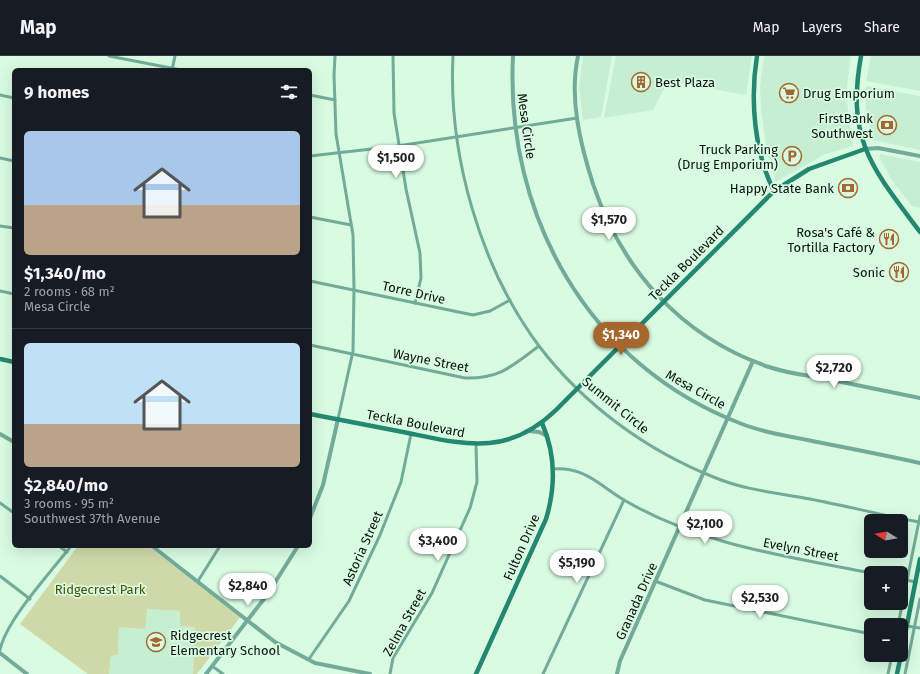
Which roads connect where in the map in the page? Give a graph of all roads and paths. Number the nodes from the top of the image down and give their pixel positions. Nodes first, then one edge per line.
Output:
1 (109, 56) edge
2 (175, 56) edge
3 (335, 56) edge
4 (393, 56) edge
5 (453, 56) edge
6 (512, 56) edge
7 (578, 56) edge
8 (757, 56) edge
9 (861, 56) edge
10 (167, 68) edge
11 (172, 68) edge
12 (0, 95) edge
13 (312, 95) edge
14 (12, 98) edge
15 (334, 100) junction
16 (577, 118) junction
17 (516, 127) junction
18 (457, 137) junction
19 (398, 146) junction
20 (865, 149) junction
21 (339, 153) junction
22 (312, 156) edge
23 (920, 156) edge
24 (0, 158) edge
25 (12, 161) edge
26 (774, 191) junction
27 (312, 217) edge
28 (351, 225) junction
29 (0, 226) edge
30 (12, 228) edge
31 (920, 232) edge
32 (312, 281) edge
33 (354, 289) junction
34 (0, 291) edge
35 (12, 294) edge
36 (510, 300) junction
37 (663, 301) junction
38 (415, 303) junction
39 (312, 345) edge
40 (539, 346) junction
41 (619, 346) junction
42 (352, 354) junction
43 (0, 359) edge
44 (753, 361) junction
45 (12, 362) edge
46 (577, 388) junction
47 (920, 398) edge
48 (312, 414) edge
49 (727, 418) junction
50 (338, 419) junction
51 (542, 423) junction
52 (527, 431) junction
53 (0, 434) edge
54 (412, 434) junction
55 (548, 436) junction
56 (12, 441) edge
57 (476, 444) junction
58 (920, 463) edge
59 (554, 469) junction
60 (703, 473) junction
61 (624, 500) junction
62 (0, 503) edge
63 (12, 512) edge
64 (312, 513) edge
65 (920, 516) edge
66 (919, 522) junction
67 (678, 527) junction
68 (62, 548) edge
69 (70, 548) edge
70 (155, 548) edge
71 (219, 548) edge
72 (297, 548) edge
73 (67, 552) junction
74 (920, 559) edge
75 (919, 568) edge
76 (864, 572) edge
77 (908, 575) edge
78 (0, 576) edge
79 (908, 580) edge
80 (198, 581) junction
81 (655, 581) junction
82 (916, 582) junction
83 (30, 599) junction
84 (920, 599) edge
85 (248, 620) junction
86 (908, 621) edge
87 (908, 626) edge
88 (914, 627) junction
89 (920, 628) edge
90 (864, 633) edge
91 (0, 652) edge
92 (308, 659) junction
93 (891, 662) edge
94 (900, 662) edge
95 (212, 666) junction
96 (27, 674) edge
97 (206, 674) edge
98 (223, 674) edge
99 (370, 674) edge
100 (390, 674) edge
101 (476, 674) edge
102 (543, 674) edge
103 (617, 674) edge
104 (888, 674) edge
105 (897, 674) edge
106 (905, 674) edge

1 - 10 street
2 - 11 street
3 - 15 street
4 - 19 street
5 - 18 street, Summit Circle
6 - 17 street, Mesa Circle
7 - 16 street
8 - 26 main road
9 - 20 main road
12 - 14 street
13 - 15 street
15 - 21 street
16 - 17 street
16 - 37 street
17 - 18 street
17 - 41 street, Mesa Circle
18 - 19 street
18 - 36 street, Summit Circle
19 - 21 street
19 - 38 street
20 - 23 street
20 - 26 main road, Teckla Boulevard
20 - 31 main road
21 - 22 street
21 - 28 street
24 - 25 street
26 - 37 main road, Teckla Boulevard
27 - 28 street
28 - 33 street
29 - 30 street
32 - 33 street, Torre Drive
33 - 38 street, Torre Drive
33 - 42 street
34 - 35 street
36 - 38 street, Torre Drive
36 - 40 street, Summit Circle
37 - 41 main road, Teckla Boulevard
37 - 44 street
39 - 42 street, Wayne Street
40 - 42 street, Wayne Street
40 - 46 street, Summit Circle
41 - 46 main road, Teckla Boulevard
41 - 49 street, Mesa Circle
42 - 50 street
43 - 45 main road
44 - 47 street
44 - 49 street, Granada Drive
46 - 51 main road, Teckla Boulevard
46 - 60 street, Summit Circle
48 - 50 main road, Teckla Boulevard
49 - 58 street, Mesa Circle
49 - 60 street, Granada Drive
50 - 54 main road, Teckla Boulevard
50 - 64 street
51 - 52 main road, Teckla Boulevard
51 - 55 main road, Fulton Drive
52 - 55 street
52 - 57 main road, Teckla Boulevard
53 - 56 street
54 - 57 main road, Teckla Boulevard
54 - 92 street, Astoria Street
55 - 59 main road, Fulton Drive
57 - 100 street, Zelma Street
59 - 61 street, Evelyn Street
59 - 101 main road, Fulton Drive
60 - 66 street, Summit Circle
60 - 67 street, Granada Drive
61 - 67 street, Evelyn Street
61 - 102 street
62 - 63 street
65 - 66 street
66 - 77 street
67 - 76 street, Evelyn Street
67 - 81 street, Granada Drive
68 - 73 street
69 - 73 street
70 - 80 street
71 - 80 street
72 - 85 street
73 - 83 street
74 - 75 main road
75 - 82 main road
78 - 83 street
79 - 82 street
80 - 85 street
81 - 90 street
81 - 103 street, Granada Drive
82 - 86 main road
83 - 91 street
84 - 88 street
85 - 92 street
85 - 95 street
87 - 88 street
88 - 89 street
88 - 106 street
91 - 96 street
92 - 99 street
93 - 104 street
94 - 105 main road
95 - 97 street
95 - 98 street

